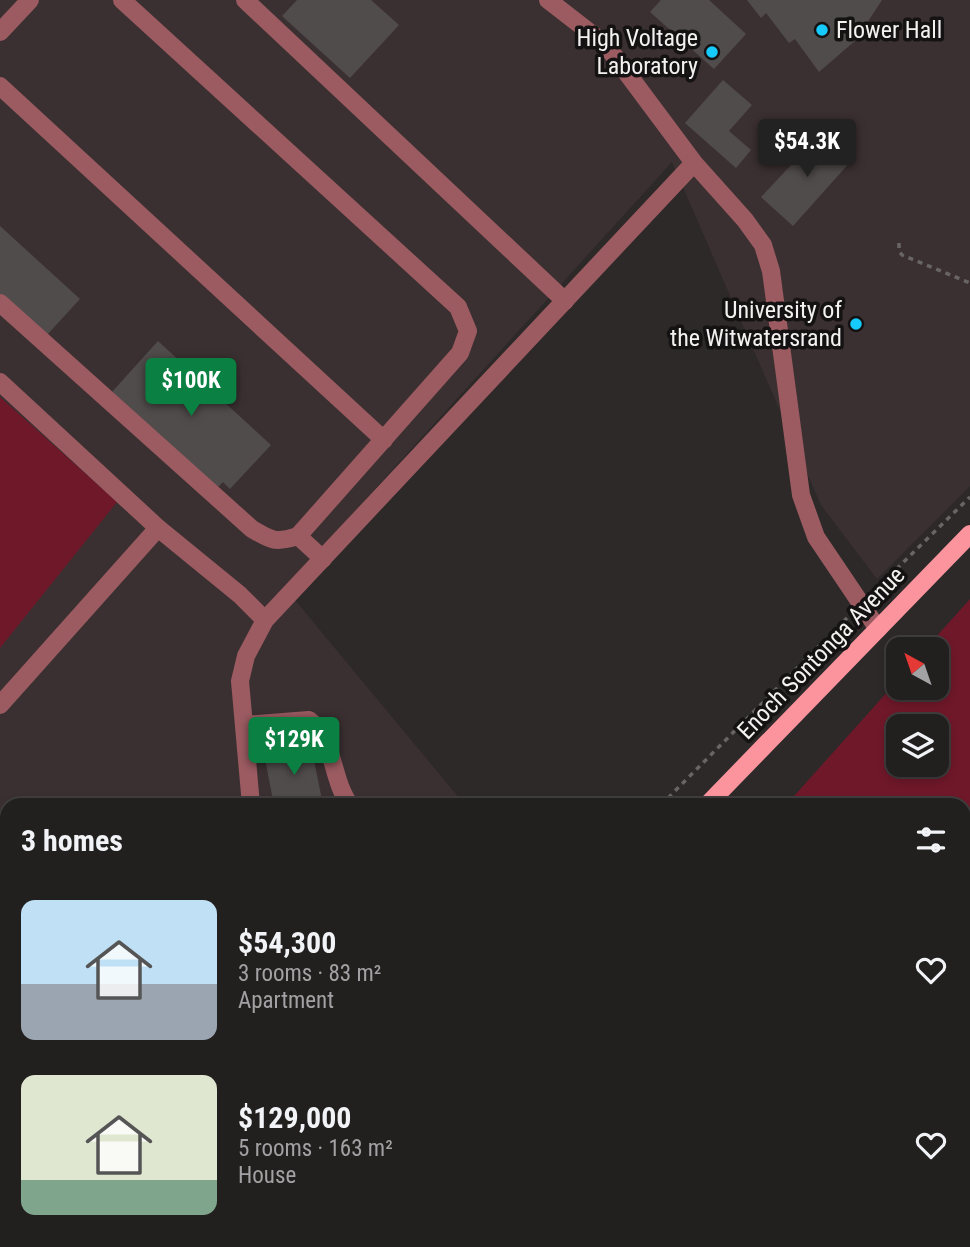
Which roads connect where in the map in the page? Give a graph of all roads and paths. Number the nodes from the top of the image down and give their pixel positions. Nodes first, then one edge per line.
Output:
1 (30, 0) edge
2 (122, 0) edge
3 (245, 0) edge
4 (548, 0) edge
5 (0, 32) edge
6 (0, 86) edge
7 (694, 163) junction
8 (900, 243) dead end
9 (970, 283) edge
10 (565, 301) junction
11 (0, 303) edge
12 (0, 382) edge
13 (384, 440) junction
14 (970, 497) edge
15 (158, 528) junction
16 (970, 534) edge
17 (299, 537) junction
18 (323, 559) junction
19 (862, 603) junction
20 (265, 620) junction
21 (878, 629) junction
22 (0, 705) edge
23 (244, 725) junction
24 (250, 798) edge
25 (346, 798) edge
26 (668, 798) edge
27 (713, 798) edge

1 - 5 lane
2 - 13 lane
3 - 10 lane
4 - 7 lane
6 - 13 lane
7 - 10 lane
7 - 19 lane
8 - 9 path
10 - 18 lane
11 - 17 lane
12 - 15 lane
13 - 17 lane
14 - 19 path
15 - 20 lane
15 - 22 lane
16 - 21 main road, Enoch Sontonga Avenue
17 - 18 lane
18 - 20 lane
19 - 21 lane
19 - 26 path
20 - 23 lane
21 - 27 main road, Enoch Sontonga Avenue
23 - 24 lane
23 - 25 lane

